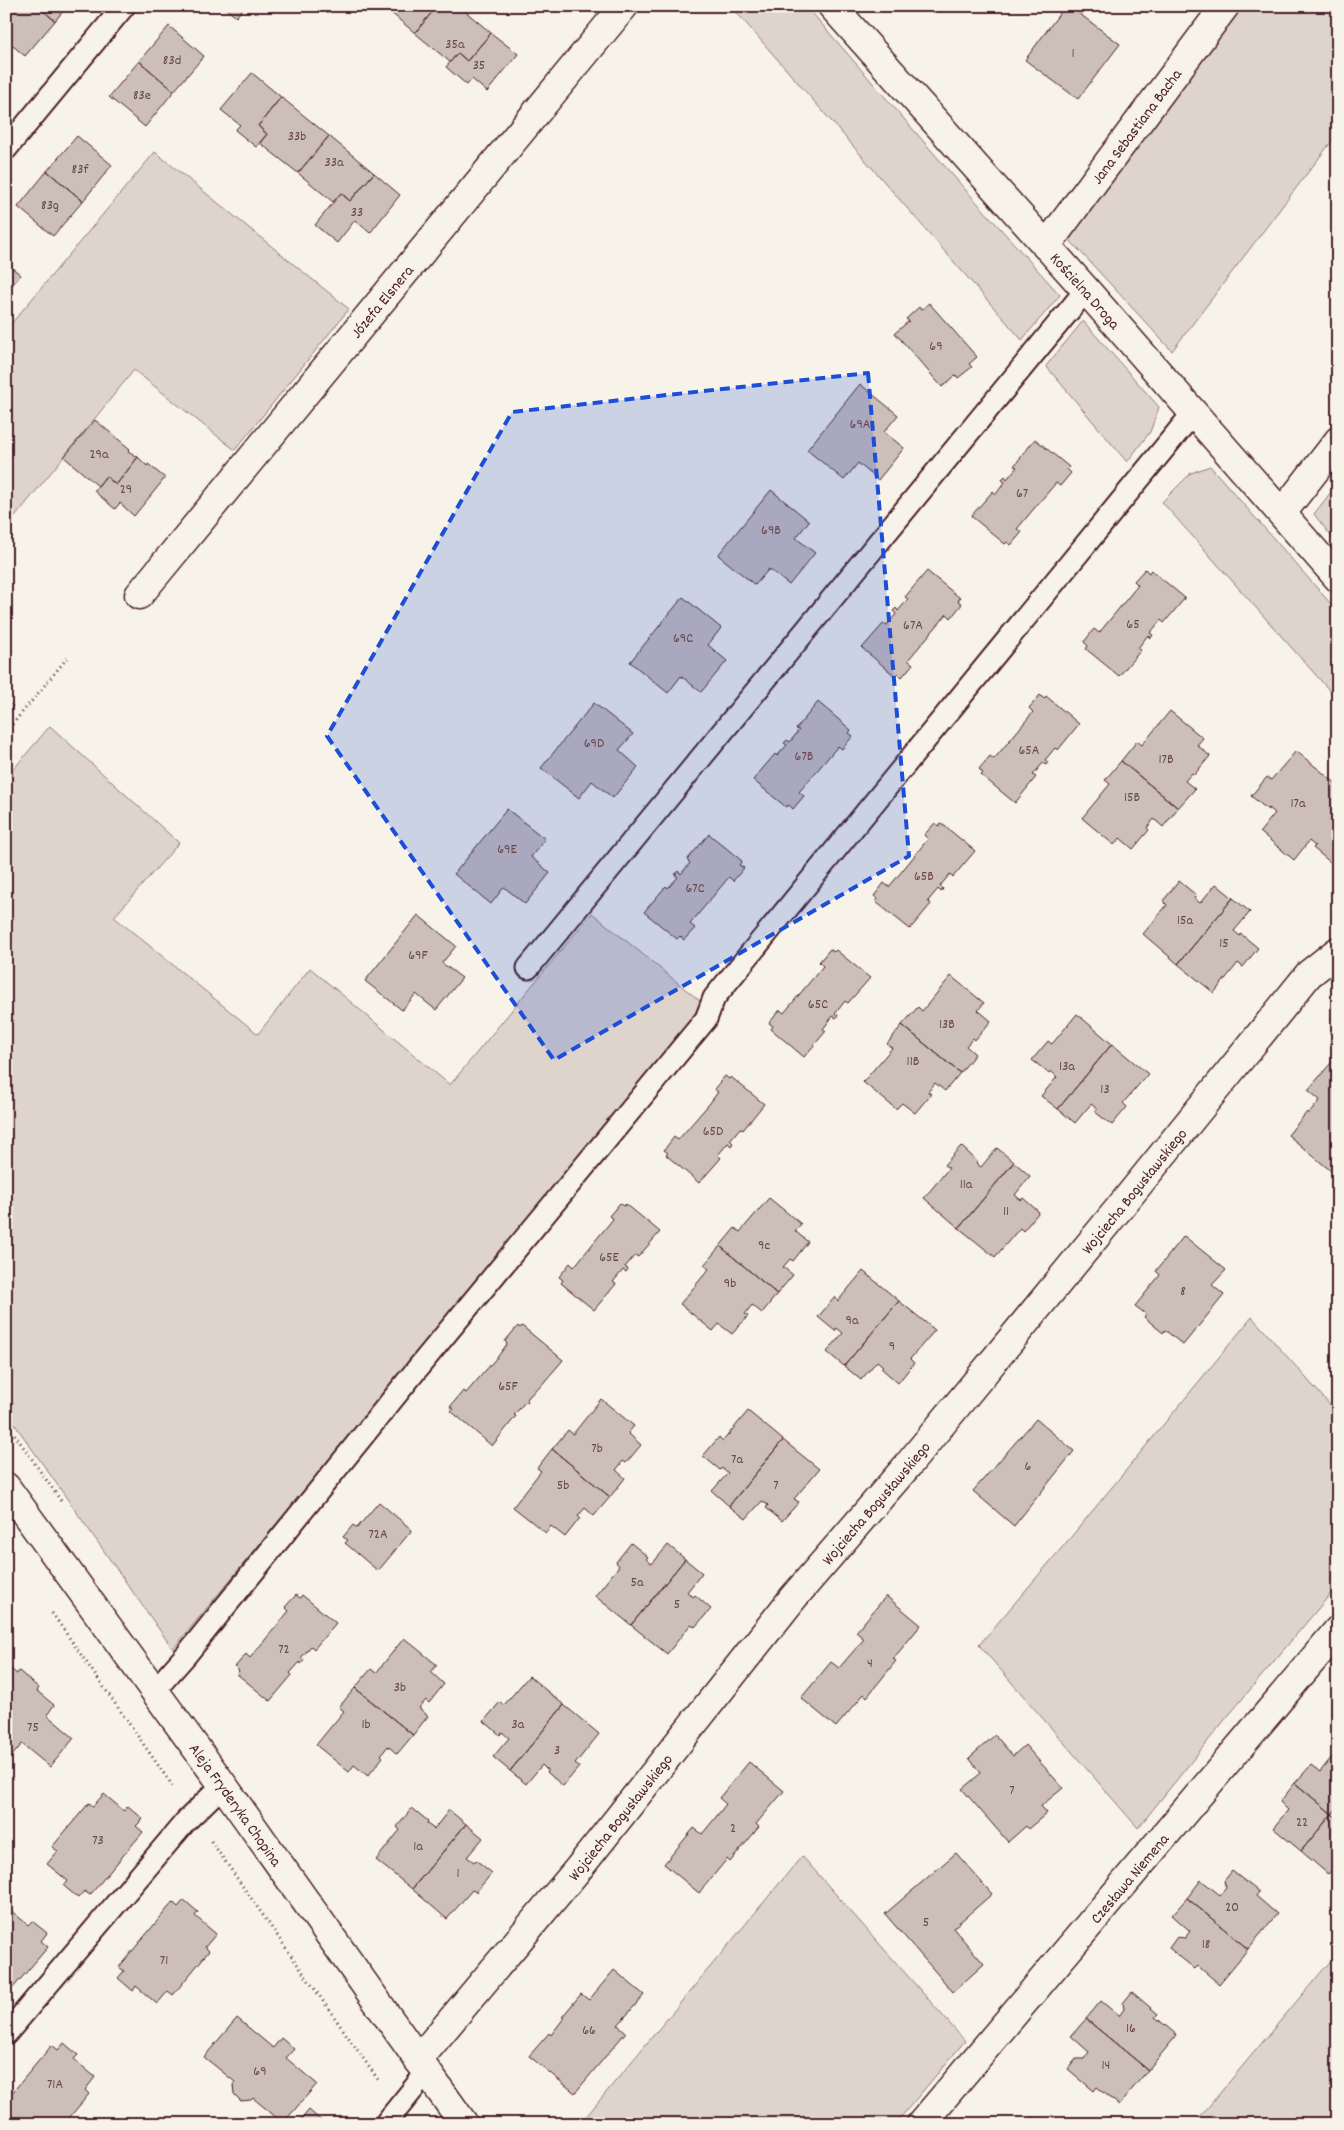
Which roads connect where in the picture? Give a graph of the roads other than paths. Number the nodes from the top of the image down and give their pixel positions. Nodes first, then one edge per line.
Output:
1 (124, 6) edge
2 (624, 6) edge
3 (832, 6) edge
4 (1224, 6) edge
5 (6, 148) edge
6 (1046, 246) junction
7 (1086, 290) junction
8 (1194, 412) junction
9 (1338, 441) edge
10 (1282, 513) junction
11 (1338, 578) edge
12 (139, 595) dead end
13 (1338, 951) edge
14 (528, 968) dead end
15 (6, 1487) edge
16 (1338, 1630) edge
17 (154, 1692) junction
18 (223, 1785) junction
19 (6, 2034) edge
20 (423, 2066) junction
21 (385, 2124) edge
22 (464, 2124) edge
23 (921, 2124) edge

1 - 5 lane
2 - 12 street, Józefa Elsnera
3 - 6 street, Kościelna Droga
4 - 6 street, Jana Sebastiana Bacha
6 - 7 street, Kościelna Droga
7 - 8 street, Kościelna Droga
7 - 14 lane
8 - 10 street, Kościelna Droga
8 - 17 lane
9 - 10 street
10 - 11 street, Kościelna Droga
13 - 20 street, Wojciecha Bogusławskiego
15 - 17 street, Aleja Fryderyka Chopina
16 - 23 street, Czesława Niemena
17 - 18 street, Aleja Fryderyka Chopina
18 - 19 lane
18 - 20 street, Aleja Fryderyka Chopina
20 - 21 lane
20 - 22 street, Aleja Fryderyka Chopina

